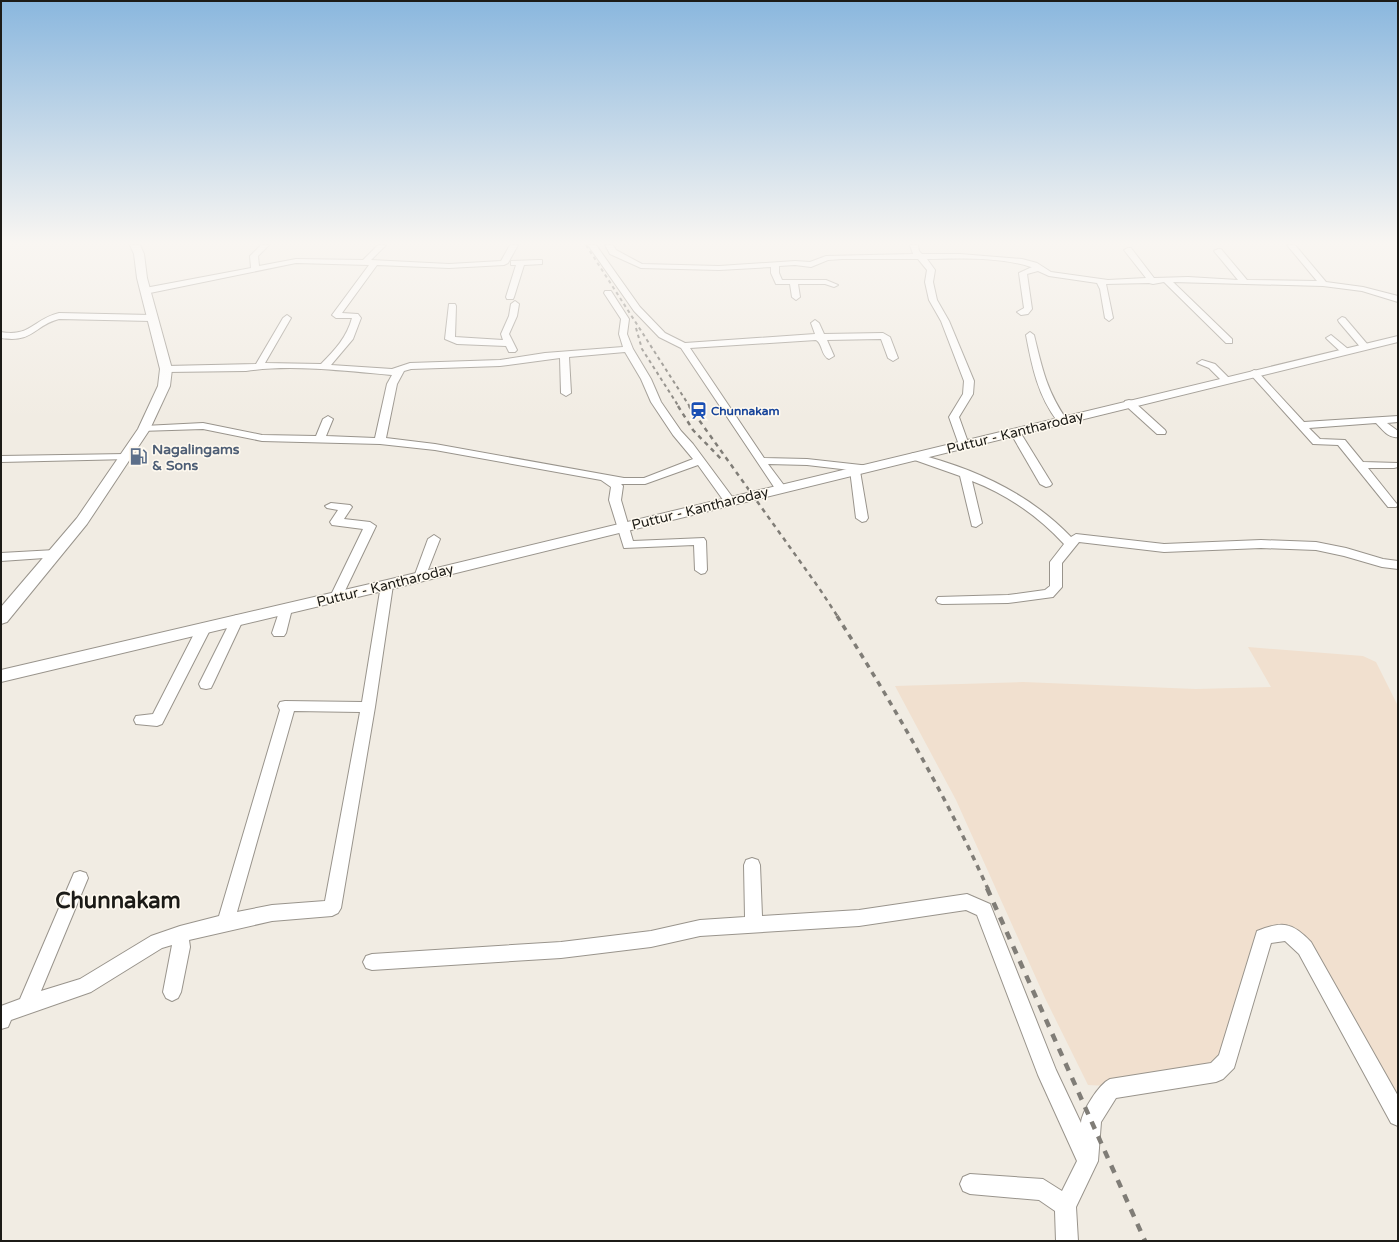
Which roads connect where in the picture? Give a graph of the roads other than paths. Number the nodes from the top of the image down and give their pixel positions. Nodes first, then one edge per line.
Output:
1 (148, 303) edge
2 (345, 303) edge
3 (513, 303) edge
4 (614, 303) edge
5 (633, 303) edge
6 (936, 303) edge
7 (1027, 303) edge
8 (1106, 303) edge
9 (1190, 303) edge
10 (452, 306) dead end
11 (1021, 312) dead end
12 (152, 318) junction
13 (287, 318) dead end
14 (1109, 318) dead end
15 (1342, 320) dead end
16 (815, 323) dead end
17 (1, 335) edge
18 (1030, 335) dead end
19 (818, 337) junction
20 (1331, 338) dead end
21 (1398, 339) edge
22 (1229, 341) dead end
23 (508, 343) junction
24 (684, 346) junction
25 (1365, 347) junction
26 (628, 349) junction
27 (1345, 352) junction
28 (564, 354) junction
29 (829, 356) dead end
30 (893, 358) dead end
31 (515, 359) junction
32 (1202, 363) dead end
33 (259, 366) junction
34 (324, 367) junction
35 (166, 369) junction
36 (400, 370) junction
37 (1254, 374) junction
38 (1226, 380) junction
39 (566, 393) dead end
40 (1129, 403) junction
41 (328, 419) dead end
42 (1398, 419) edge
43 (1062, 420) junction
44 (1378, 420) junction
45 (1301, 425) junction
46 (144, 429) junction
47 (1014, 432) junction
48 (1161, 432) dead end
49 (1398, 434) edge
50 (321, 439) junction
51 (380, 441) junction
52 (964, 445) junction
53 (913, 456) junction
54 (126, 458) junction
55 (1, 459) edge
56 (700, 461) junction
57 (761, 461) junction
58 (1360, 464) junction
59 (1394, 465) dead end
60 (860, 470) junction
61 (965, 474) junction
62 (604, 477) junction
63 (1046, 484) dead end
64 (780, 488) junction
65 (730, 502) junction
66 (1392, 505) dead end
67 (331, 506) dead end
68 (862, 518) dead end
69 (976, 523) dead end
70 (624, 526) junction
71 (434, 539) dead end
72 (1071, 544) junction
73 (55, 554) junction
74 (1, 556) edge
75 (1398, 565) edge
76 (702, 570) dead end
77 (420, 576) junction
78 (386, 585) junction
79 (336, 597) junction
80 (942, 600) dead end
81 (286, 609) junction
82 (1, 618) edge
83 (237, 620) junction
84 (204, 628) junction
85 (279, 633) dead end
86 (1, 676) edge
87 (206, 684) dead end
88 (368, 707) junction
89 (141, 720) dead end
90 (752, 865) dead end
91 (80, 878) dead end
92 (226, 922) junction
93 (754, 924) junction
94 (180, 934) junction
95 (372, 962) dead end
96 (172, 992) dead end
97 (26, 1005) junction
98 (1, 1020) edge
99 (1398, 1116) edge
100 (1088, 1161) junction
101 (970, 1184) dead end
102 (1065, 1206) junction
103 (1067, 1241) edge

1 - 12 main road
2 - 34 street
3 - 23 street
4 - 26 street
5 - 24 street
6 - 52 street
7 - 11 street
8 - 14 street
9 - 22 street
10 - 23 street
12 - 17 street
12 - 35 main road
13 - 33 street
15 - 25 street
16 - 19 street
18 - 43 street
19 - 24 street
19 - 29 street
19 - 30 street
20 - 27 street
21 - 25 main road, Puttur - Kantharoday
23 - 31 street
24 - 57 street
25 - 27 main road, Puttur - Kantharoday
26 - 28 street
26 - 56 street
27 - 37 main road, Puttur - Kantharoday
28 - 31 street
28 - 39 street
31 - 36 street
32 - 38 street
33 - 34 street
33 - 35 street
34 - 36 street
35 - 46 main road
36 - 51 street
37 - 38 main road, Puttur - Kantharoday
37 - 45 street
38 - 40 main road, Puttur - Kantharoday
40 - 43 main road, Puttur - Kantharoday
40 - 48 street
41 - 50 street
42 - 44 street
43 - 47 main road, Puttur - Kantharoday
44 - 45 street
44 - 49 street
45 - 58 street
46 - 50 street
46 - 54 main road
47 - 52 main road, Puttur - Kantharoday
47 - 63 street
50 - 51 street
51 - 62 street
52 - 53 main road, Puttur - Kantharoday
53 - 60 main road, Puttur - Kantharoday
53 - 61 street
54 - 55 street
54 - 73 main road
56 - 62 street
56 - 65 street
57 - 60 street
57 - 64 street
58 - 59 street
58 - 66 street
60 - 64 main road, Puttur - Kantharoday
60 - 68 street
61 - 69 street
61 - 72 street
62 - 70 street
64 - 65 main road, Puttur - Kantharoday
65 - 70 main road, Puttur - Kantharoday
67 - 79 street
70 - 76 street
70 - 77 main road, Puttur - Kantharoday
71 - 77 street
72 - 75 street
72 - 80 street
73 - 74 street
73 - 82 main road
77 - 78 main road, Puttur - Kantharoday
78 - 79 main road, Puttur - Kantharoday
78 - 88 street
79 - 81 main road, Puttur - Kantharoday
81 - 83 main road, Puttur - Kantharoday
81 - 85 street
83 - 84 main road, Puttur - Kantharoday
83 - 87 street
84 - 86 main road, Puttur - Kantharoday
84 - 89 street
88 - 92 street
88 - 92 street
90 - 93 street
91 - 97 street
92 - 94 street
93 - 95 street
93 - 100 street
94 - 96 street
94 - 97 street
97 - 98 street
99 - 100 street
100 - 102 street
101 - 102 street
102 - 103 street

